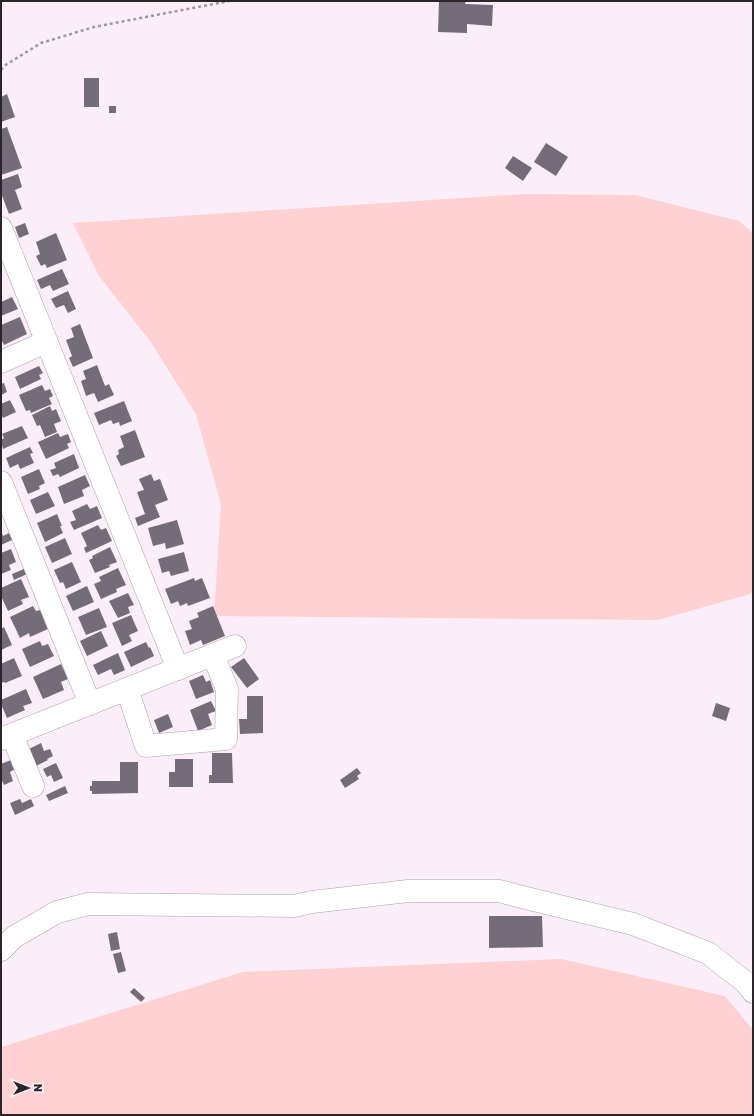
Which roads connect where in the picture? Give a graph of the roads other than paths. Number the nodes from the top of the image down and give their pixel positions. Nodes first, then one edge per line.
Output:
1 (1, 228) edge
2 (46, 342) junction
3 (1, 362) edge
4 (1, 482) edge
5 (235, 646) dead end
6 (213, 655) junction
7 (178, 669) junction
8 (127, 689) junction
9 (90, 704) junction
10 (4, 737) edge
11 (33, 786) dead end
12 (1, 950) edge
13 (750, 981) edge

1 - 2 street
2 - 3 street
2 - 7 street
4 - 9 street
5 - 6 street
6 - 7 street
6 - 8 street
7 - 8 street
8 - 9 street
9 - 10 street
10 - 11 street
12 - 13 street

